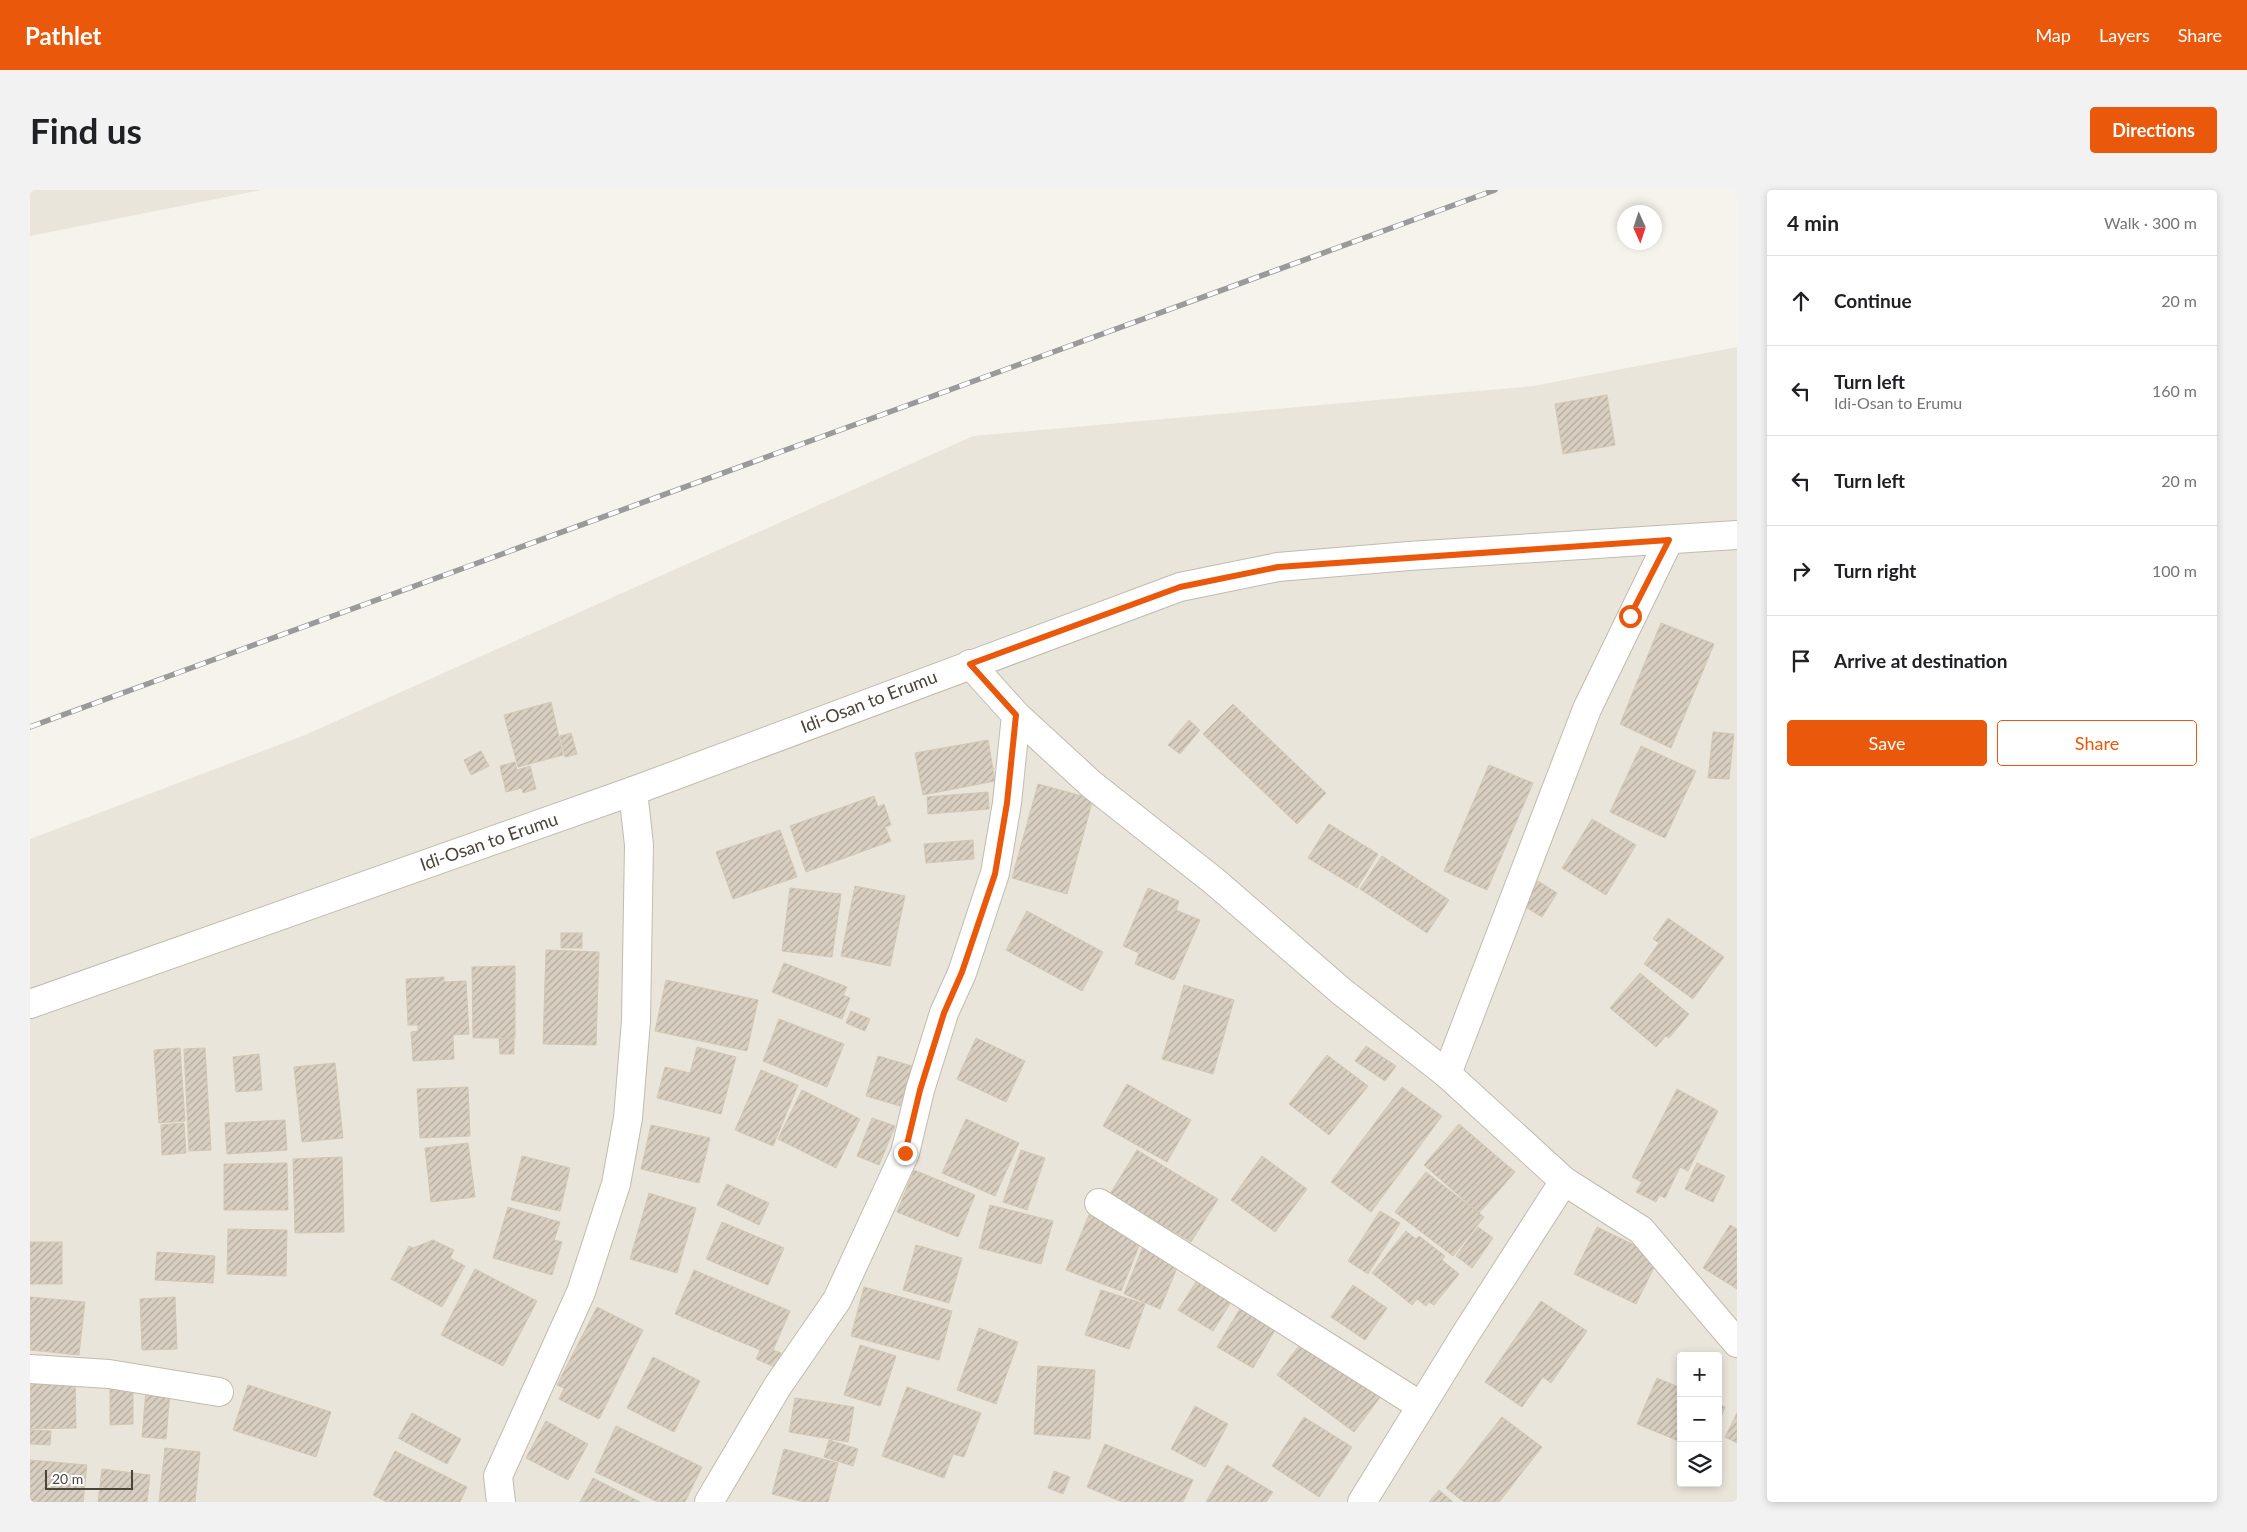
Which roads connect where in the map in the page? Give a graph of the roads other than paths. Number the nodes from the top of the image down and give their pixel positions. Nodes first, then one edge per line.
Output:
1 (1737, 536) edge
2 (1669, 540) junction
3 (970, 664) junction
4 (1016, 715) junction
5 (633, 791) junction
6 (30, 1004) edge
7 (1447, 1074) junction
8 (1564, 1181) junction
9 (1100, 1203) dead end
10 (1737, 1343) edge
11 (30, 1369) edge
12 (219, 1392) dead end
13 (1421, 1406) junction
14 (497, 1500) edge
15 (709, 1502) edge
16 (1362, 1502) edge

1 - 2 street, Idi-Osan to Erumu
2 - 3 street, Idi-Osan to Erumu
2 - 7 street
3 - 4 street
3 - 5 street, Idi-Osan to Erumu
4 - 7 street
4 - 15 street
5 - 6 street, Idi-Osan to Erumu
5 - 14 street
7 - 8 street
8 - 10 street
8 - 13 street
9 - 13 street
11 - 12 street
13 - 16 street

